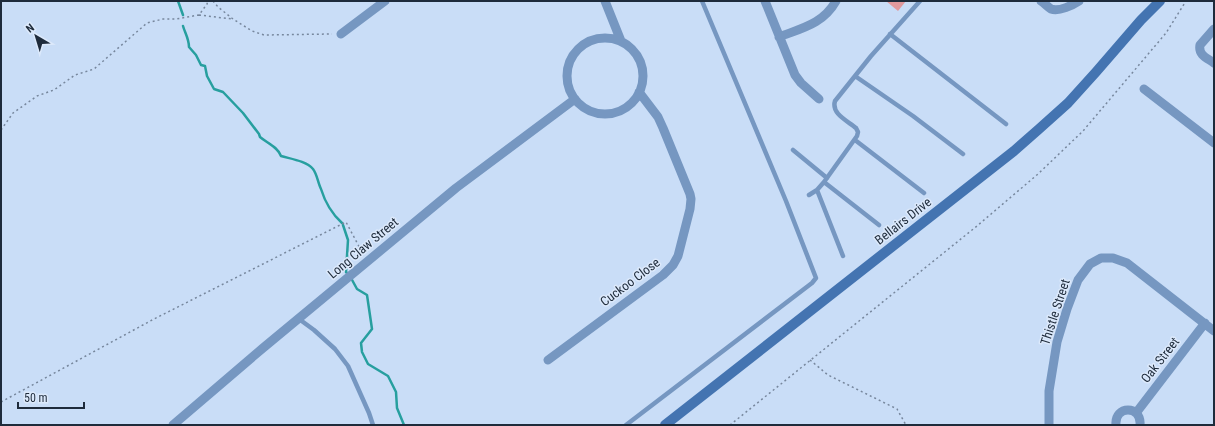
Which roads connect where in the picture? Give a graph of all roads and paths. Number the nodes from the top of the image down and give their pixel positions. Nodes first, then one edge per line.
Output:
1 (208, 1) edge
2 (213, 1) edge
3 (385, 1) edge
4 (605, 1) edge
5 (702, 1) edge
6 (765, 1) edge
7 (836, 1) edge
8 (920, 1) edge
9 (1041, 1) edge
10 (1079, 1) edge
11 (1149, 1) edge
12 (1160, 1) edge
13 (1186, 1) edge
14 (199, 15) junction
15 (233, 19) junction
16 (1141, 20) junction
17 (1214, 29) edge
18 (341, 34) joint
19 (890, 34) junction
20 (779, 37) junction
21 (621, 41) junction
22 (1214, 63) edge
23 (855, 76) junction
24 (1144, 89) dead end
25 (639, 92) junction
26 (575, 99) junction
27 (819, 99) dead end
28 (1006, 124) dead end
29 (1, 130) edge
30 (855, 140) junction
31 (1214, 143) edge
32 (793, 150) dead end
33 (964, 154) dead end
34 (827, 178) junction
35 (824, 182) junction
36 (817, 190) junction
37 (924, 193) dead end
38 (809, 195) dead end
39 (879, 225) dead end
40 (843, 256) dead end
41 (364, 264) junction
42 (299, 319) junction
43 (1205, 323) junction
44 (1214, 330) edge
45 (548, 360) dead end
46 (810, 360) junction
47 (1, 402) edge
48 (1136, 413) junction
49 (173, 425) edge
50 (373, 425) edge
51 (626, 425) edge
52 (665, 425) edge
53 (730, 425) edge
54 (906, 425) edge
55 (1049, 425) edge
56 (1116, 425) edge
57 (1140, 425) edge

1 - 14 path
2 - 15 path
3 - 18 street
4 - 21 street
5 - 51 lane
6 - 20 street
7 - 20 street
8 - 19 lane
9 - 10 street
11 - 16 street, Bellairs Drive
12 - 16 street, Bellairs Drive
13 - 46 path
14 - 15 path
14 - 29 path
15 - 18 path
16 - 52 street, Bellairs Drive
17 - 22 street
19 - 23 lane
19 - 28 lane
20 - 27 street
21 - 25 street
21 - 26 street
23 - 30 lane
23 - 33 lane
24 - 31 street
25 - 26 street
25 - 45 street, Cuckoo Close
26 - 41 street, Long Claw Street
30 - 34 lane
30 - 37 lane
32 - 34 lane
34 - 35 lane
35 - 36 lane
35 - 39 lane
36 - 38 lane
36 - 40 lane
41 - 42 street, Long Claw Street
41 - 47 path
42 - 49 street, Long Claw Street
42 - 50 lane
43 - 44 street, Thistle Street
43 - 48 street, Oak Street
43 - 55 street, Thistle Street
46 - 53 path
46 - 54 path
48 - 56 street
48 - 57 street

